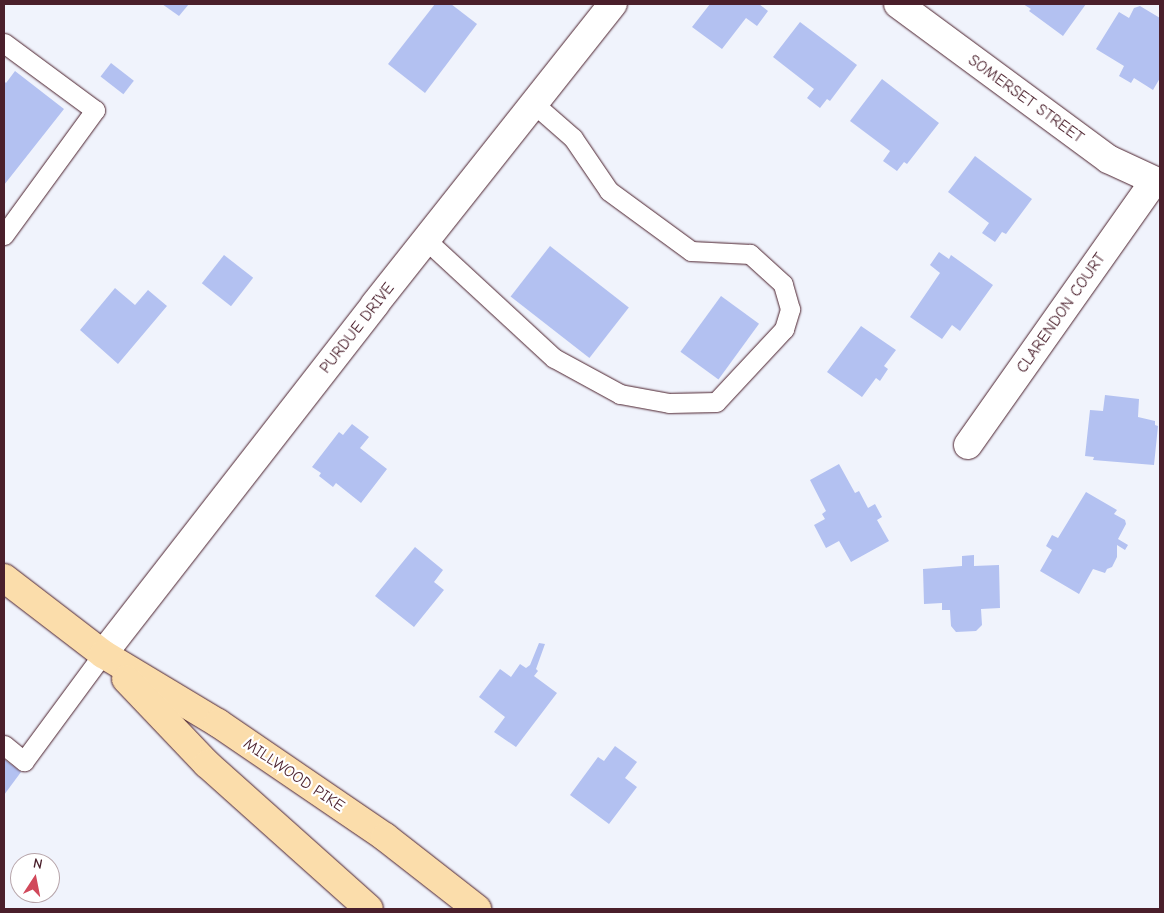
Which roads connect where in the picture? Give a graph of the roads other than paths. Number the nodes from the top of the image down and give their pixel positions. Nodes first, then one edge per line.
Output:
1 (898, 4) edge
2 (605, 6) edge
3 (4, 43) edge
4 (533, 103) junction
5 (1157, 182) edge
6 (4, 235) edge
7 (426, 240) junction
8 (968, 445) dead end
9 (4, 578) edge
10 (103, 654) junction
11 (4, 745) edge
12 (369, 909) edge
13 (477, 909) edge

1 - 5 street, SOMERSET STREET
2 - 4 street, PURDUE DRIVE
3 - 6 lane
4 - 7 street, PURDUE DRIVE
4 - 7 lane
5 - 8 street, CLARENDON COURT
7 - 10 street, PURDUE DRIVE
9 - 10 highway, MILLWOOD PIKE
10 - 11 lane
10 - 12 highway, MILLWOOD PIKE
10 - 13 highway, MILLWOOD PIKE

